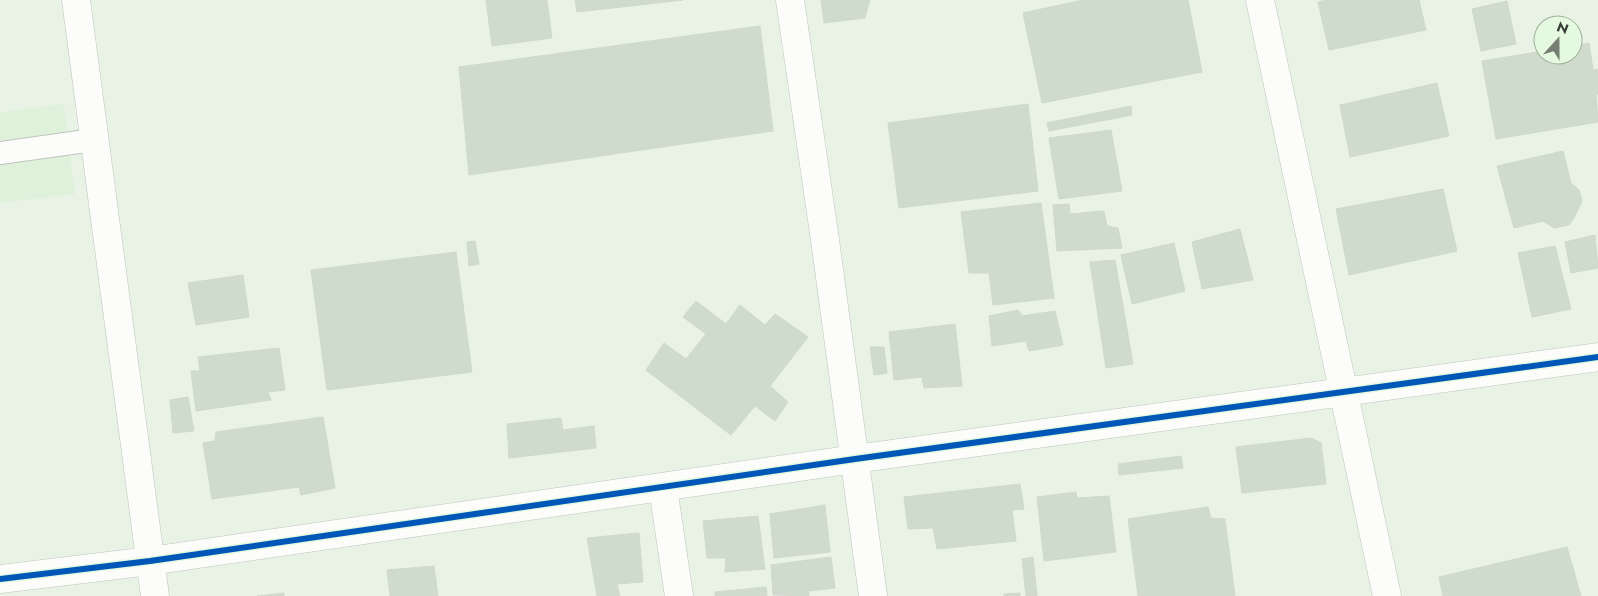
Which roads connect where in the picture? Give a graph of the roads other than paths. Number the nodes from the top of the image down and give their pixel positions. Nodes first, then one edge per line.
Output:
1 (76, 0) edge
2 (790, 0) edge
3 (1260, 0) edge
4 (94, 140) junction
5 (0, 153) edge
6 (1598, 357) edge
7 (1344, 391) junction
8 (855, 459) junction
9 (663, 488) junction
10 (150, 561) junction
11 (0, 578) edge
12 (155, 596) edge
13 (679, 596) edge
14 (873, 596) edge
15 (1386, 596) edge

1 - 4 street
2 - 8 street
3 - 7 street
4 - 5 lane
4 - 10 street
6 - 7 street
7 - 8 street
7 - 15 street
8 - 9 street
8 - 14 street
9 - 10 street
9 - 13 street
10 - 11 street
10 - 12 street

